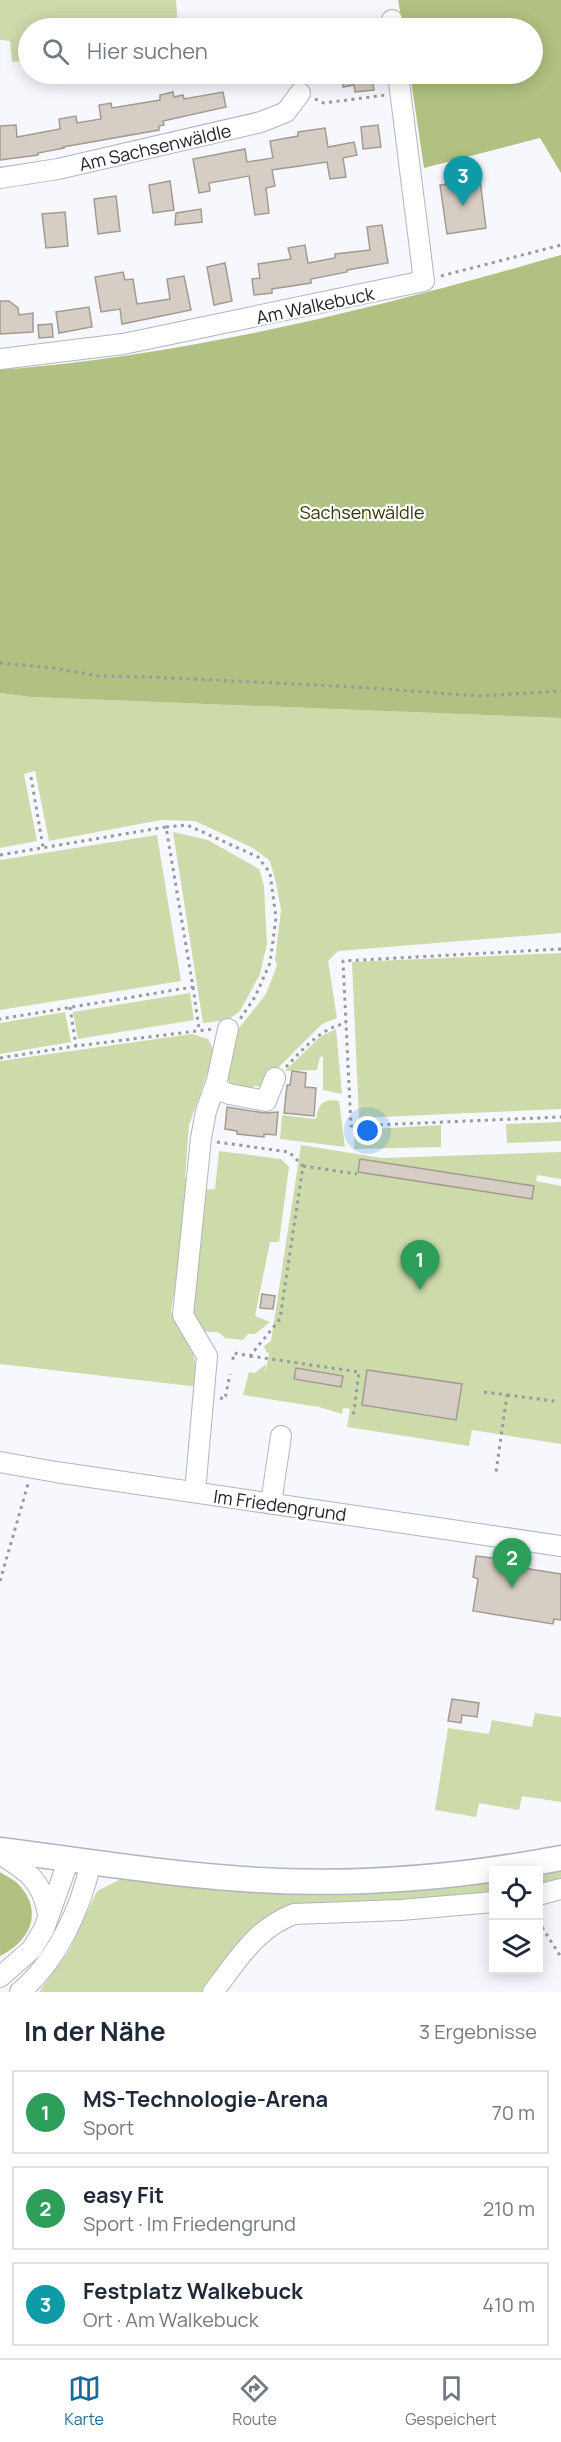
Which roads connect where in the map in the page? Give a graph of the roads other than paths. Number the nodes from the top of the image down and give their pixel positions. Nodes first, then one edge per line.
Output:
1 (399, 84) edge
2 (300, 93) road end
3 (0, 178) edge
4 (0, 359) edge
5 (228, 1029) road end
6 (275, 1078) road end
7 (214, 1088) junction
8 (281, 1436) dead end
9 (0, 1462) edge
10 (195, 1492) junction
11 (272, 1503) junction
12 (561, 1546) edge
13 (0, 1852) edge
14 (561, 1858) edge
15 (80, 1860) junction
16 (561, 1889) edge
17 (543, 1894) edge
18 (489, 1902) edge
19 (48, 1914) junction
20 (0, 1977) edge
21 (22, 1991) edge
22 (213, 1992) edge

1 - 4 street, Am Walkebuck
2 - 3 street, Am Sachsenwäldle
5 - 7 street
6 - 7 street
7 - 10 street
8 - 11 street
9 - 10 street, Im Friedengrund
10 - 11 street, Im Friedengrund
11 - 12 street, Im Friedengrund
13 - 15 main road
13 - 19 street
14 - 15 main road
15 - 19 street
15 - 21 street
16 - 17 street
18 - 22 street
19 - 20 street

